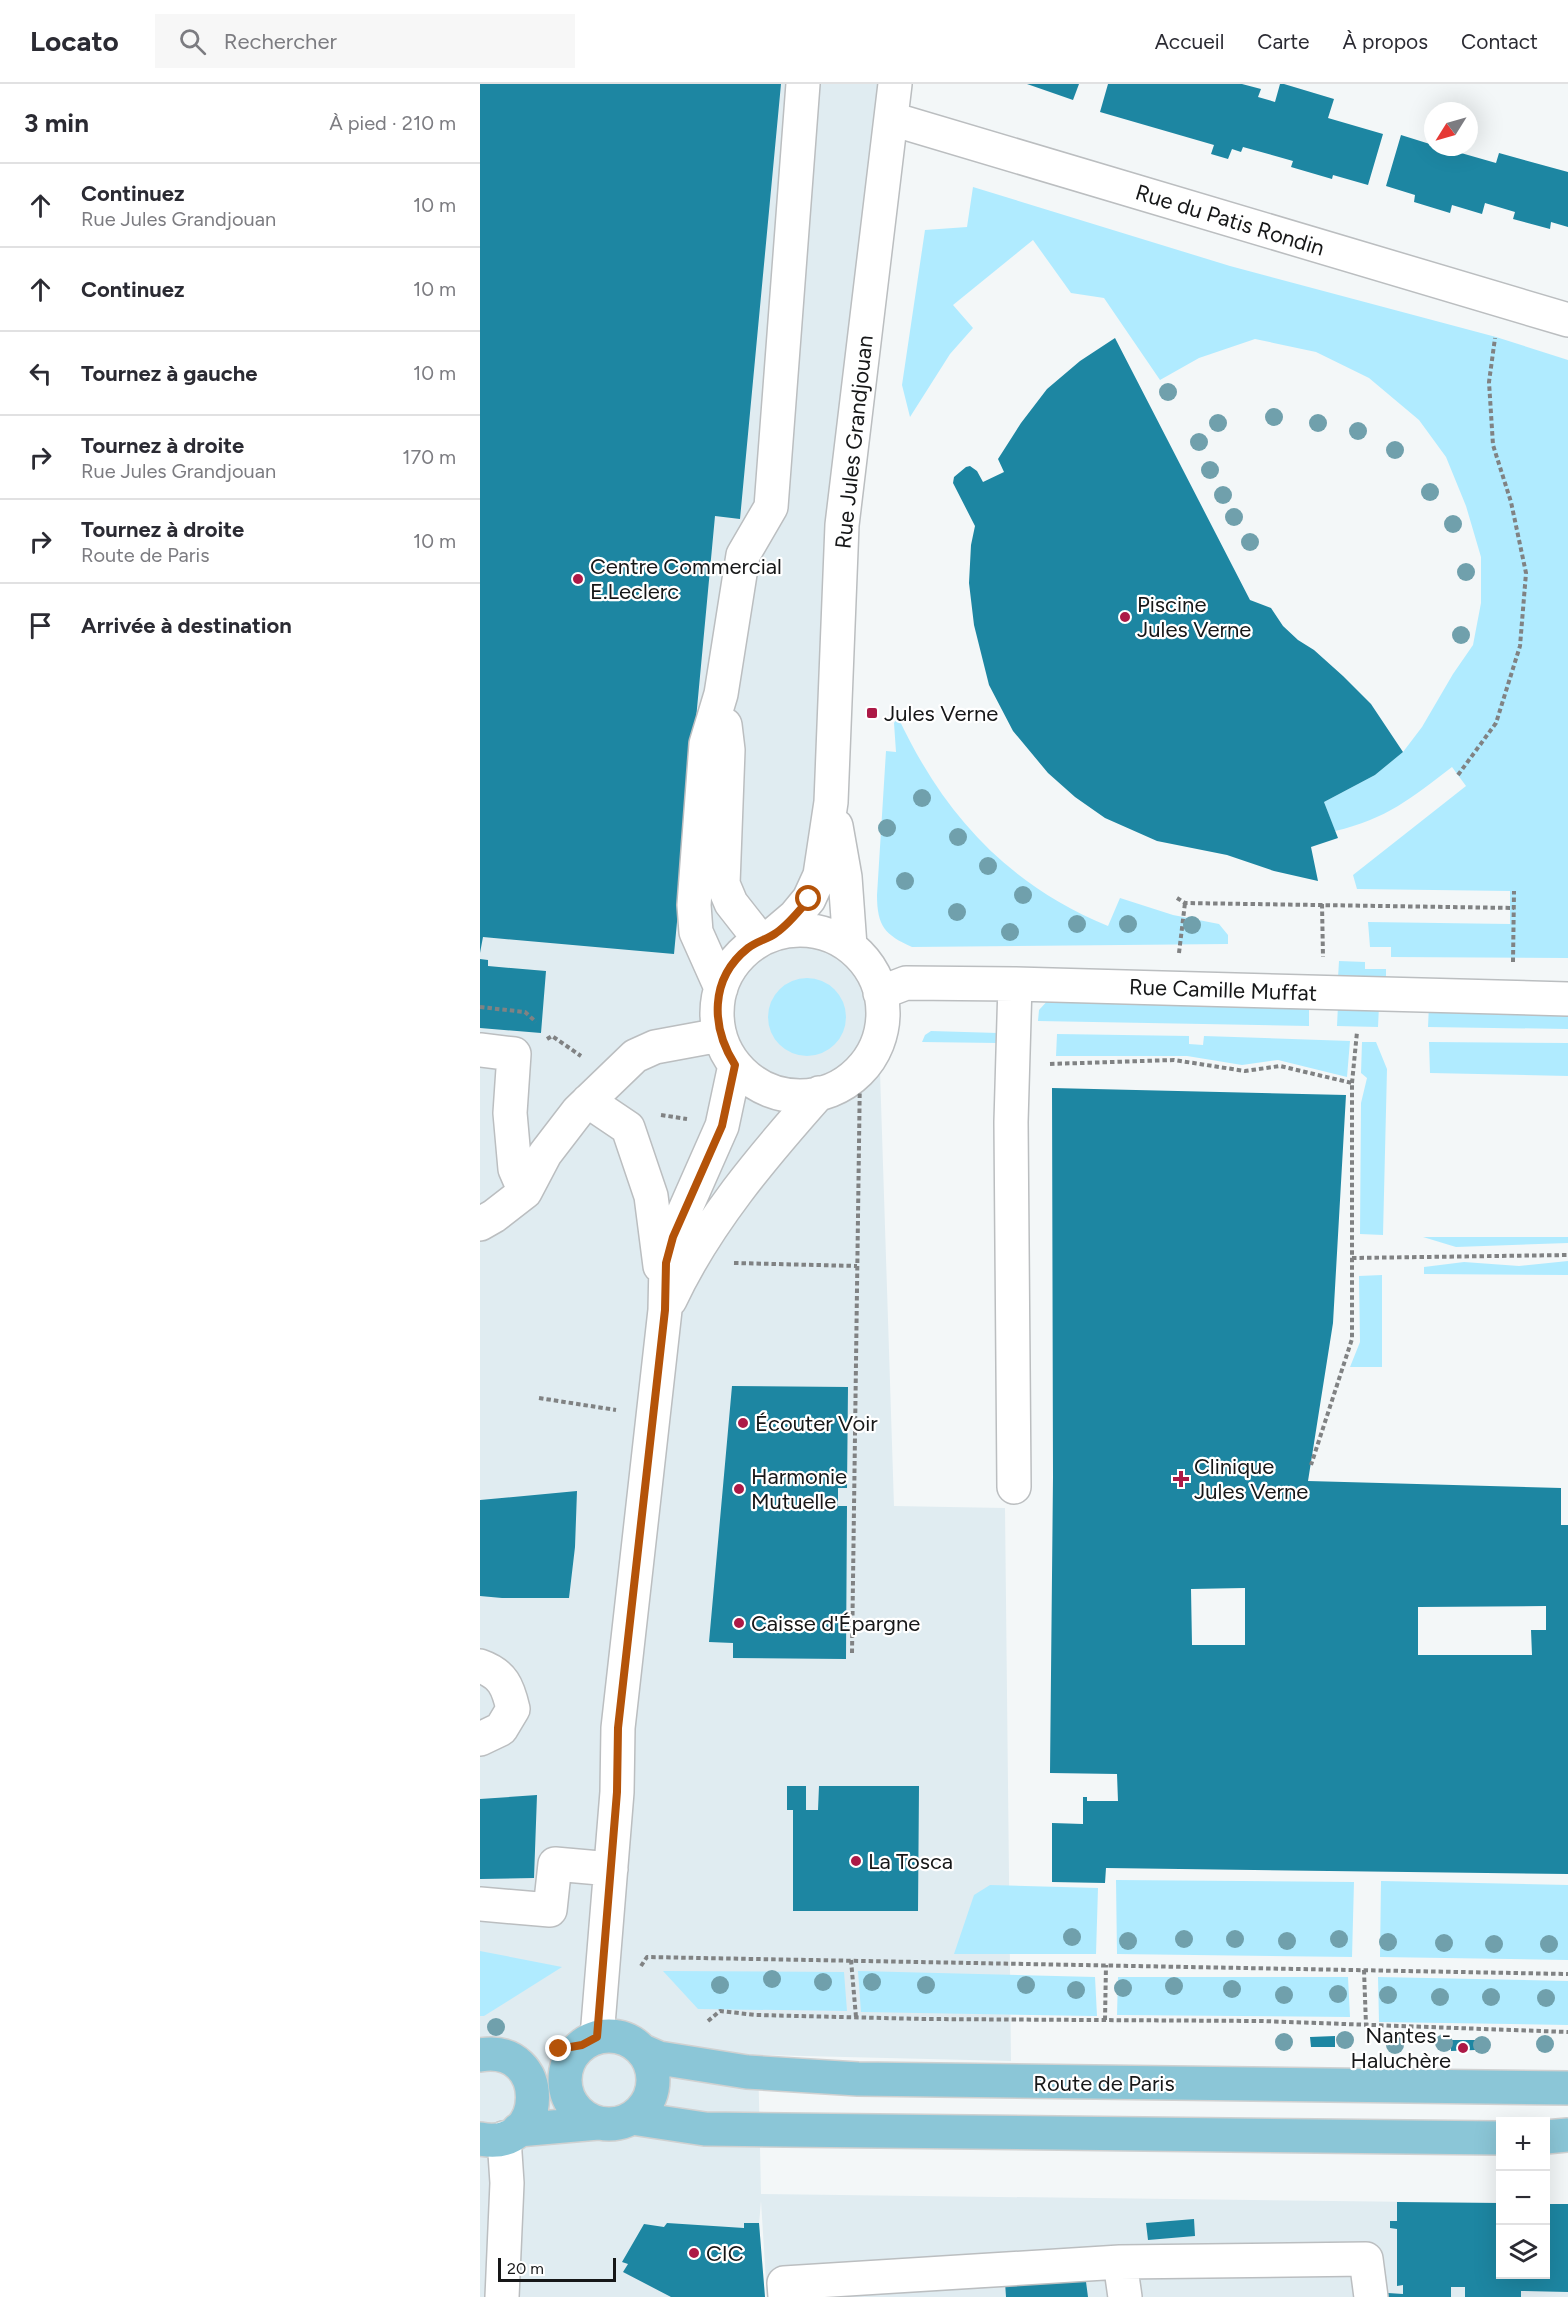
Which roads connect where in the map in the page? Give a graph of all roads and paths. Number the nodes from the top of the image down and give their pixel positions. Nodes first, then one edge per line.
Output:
1 (803, 84) edge
2 (895, 84) edge
3 (892, 119) junction
4 (1568, 320) edge
5 (1496, 337) dead end
6 (721, 694) junction
7 (1458, 775) dead end
8 (831, 802) junction
9 (1514, 891) dead end
10 (1177, 898) dead end
11 (1185, 903) junction
12 (1514, 908) junction
13 (768, 936) junction
14 (850, 946) junction
15 (1179, 954) dead end
16 (1513, 966) dead end
17 (1015, 984) junction
18 (721, 988) junction
19 (880, 993) junction
20 (1568, 999) edge
21 (1357, 1032) dead end
22 (720, 1035) junction
23 (480, 1050) edge
24 (514, 1054) junction
25 (586, 1059) dead end
26 (735, 1065) junction
27 (1013, 1065) junction
28 (860, 1071) junction
29 (1352, 1083) junction
30 (819, 1093) junction
31 (588, 1101) junction
32 (650, 1113) dead end
33 (694, 1120) dead end
34 (525, 1192) junction
35 (480, 1224) edge
36 (1568, 1255) edge
37 (1352, 1258) junction
38 (727, 1262) dead end
39 (856, 1266) junction
40 (665, 1310) junction
41 (539, 1398) dead end
42 (618, 1410) dead end
43 (1311, 1465) dead end
44 (1014, 1487) dead end
45 (852, 1653) dead end
46 (480, 1666) edge
47 (480, 1739) edge
48 (611, 1869) junction
49 (480, 1904) edge
50 (851, 1960) junction
51 (1106, 1965) junction
52 (1364, 1970) junction
53 (636, 1972) dead end
54 (1568, 1974) edge
55 (856, 2017) junction
56 (1105, 2020) junction
57 (708, 2021) dead end
58 (1366, 2025) junction
59 (1568, 2032) edge
60 (589, 2041) junction
61 (643, 2051) junction
62 (494, 2056) edge
63 (1568, 2088) edge
64 (632, 2118) junction
65 (598, 2123) junction
66 (1568, 2135) edge
67 (501, 2136) edge
68 (1550, 2137) edge
69 (1496, 2138) edge
70 (1550, 2140) edge
71 (1568, 2145) edge
72 (1120, 2262) junction
73 (502, 2297) edge
74 (785, 2297) edge
75 (1125, 2297) edge
76 (1371, 2297) edge

1 - 6 street
2 - 3 street, Rue Jules Grandjouan
3 - 4 street, Rue du Patis Rondin
3 - 8 street, Rue Jules Grandjouan
5 - 7 path
6 - 13 street
6 - 18 street
8 - 13 street, Rue Jules Grandjouan
8 - 14 street, Rue Jules Grandjouan
9 - 12 path
10 - 11 path
11 - 12 path
11 - 15 path
12 - 16 path
13 - 14 street
13 - 18 street
14 - 19 street
17 - 19 street, Rue Camille Muffat
17 - 20 street, Rue Camille Muffat
17 - 27 street
18 - 22 street
19 - 28 street
21 - 29 path
22 - 26 street
22 - 31 street
23 - 24 street
24 - 25 path
24 - 34 street
26 - 30 street
26 - 40 street
27 - 29 path
27 - 44 street
28 - 30 street
28 - 39 path
29 - 37 path
30 - 40 street
31 - 34 street
31 - 40 street
32 - 33 path
34 - 35 street
36 - 37 path
37 - 43 path
38 - 39 path
39 - 45 path
40 - 48 street
41 - 42 path
46 - 47 street
48 - 49 street
48 - 60 street
50 - 51 path
50 - 53 path
50 - 55 path
51 - 52 path
51 - 56 path
52 - 54 path
52 - 58 path
55 - 56 path
55 - 57 path
56 - 58 path
58 - 59 path
60 - 61 main road
60 - 62 main road
60 - 65 main road
61 - 63 main road, Route de Paris
61 - 64 main road
62 - 67 main road
64 - 65 main road
64 - 69 main road
65 - 67 main road
66 - 68 main road
67 - 73 street
70 - 71 street
72 - 74 street
72 - 75 street
72 - 76 street

